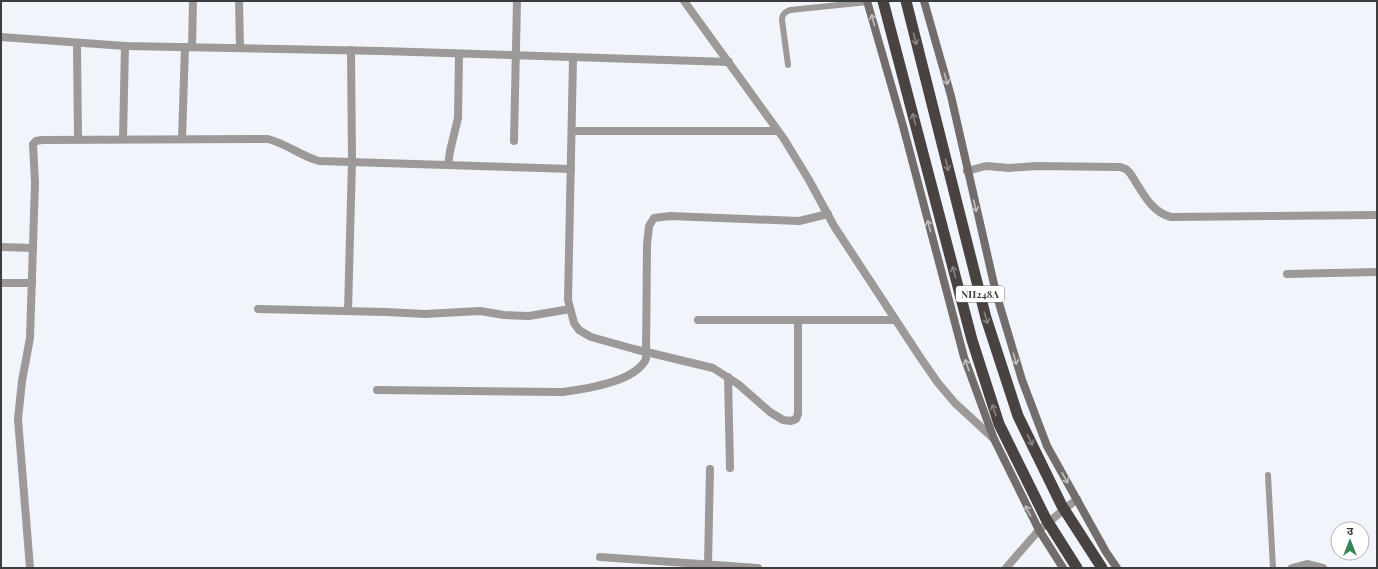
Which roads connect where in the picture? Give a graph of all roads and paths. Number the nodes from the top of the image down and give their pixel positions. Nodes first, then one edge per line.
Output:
1 (193, 1) edge
2 (239, 1) edge
3 (517, 1) edge
4 (684, 1) edge
5 (883, 1) edge
6 (906, 1) edge
7 (924, 1) edge
8 (868, 2) edge
9 (1, 37) edge
10 (77, 43) junction
11 (125, 46) junction
12 (188, 47) junction
13 (240, 48) junction
14 (351, 50) junction
15 (459, 54) junction
16 (516, 56) junction
17 (573, 58) junction
18 (729, 62) junction
19 (788, 65) dead end
20 (572, 131) junction
21 (778, 131) junction
22 (78, 139) junction
23 (123, 139) junction
24 (182, 139) junction
25 (514, 141) dead end
26 (352, 162) junction
27 (448, 165) junction
28 (571, 169) junction
29 (967, 171) junction
30 (828, 214) junction
31 (1377, 215) edge
32 (1, 247) edge
33 (33, 248) junction
34 (1377, 272) edge
35 (1287, 274) dead end
36 (1, 283) edge
37 (32, 283) junction
38 (258, 309) dead end
39 (570, 309) junction
40 (348, 312) junction
41 (698, 320) dead end
42 (798, 320) junction
43 (895, 320) junction
44 (646, 352) junction
45 (728, 377) junction
46 (377, 390) dead end
47 (994, 439) junction
48 (730, 468) dead end
49 (710, 469) dead end
50 (1268, 475) dead end
51 (1076, 499) junction
52 (1039, 530) junction
53 (600, 557) dead end
54 (708, 565) junction
55 (30, 568) edge
56 (758, 568) edge
57 (1006, 568) edge
58 (1063, 568) edge
59 (1077, 568) edge
60 (1102, 568) edge
61 (1117, 568) edge
62 (1272, 568) edge
63 (1292, 568) edge
64 (1323, 568) edge

1 - 12 street
2 - 13 street
3 - 16 street
4 - 18 street
59 -> 5 highway, NH248A, bridge
6 -> 60 highway, NH248A, bridge
7 -> 29 main road
8 - 19 lane
47 -> 8 main road
9 - 10 street
10 - 11 street
10 - 22 street
11 - 12 street
11 - 23 street
12 - 13 street
12 - 24 street
13 - 14 street
14 - 15 street
14 - 26 street
15 - 16 street
15 - 27 street
16 - 17 street
16 - 25 street
17 - 18 street
17 - 20 street
18 - 21 street
20 - 21 street
20 - 28 street
21 - 30 street
22 - 23 street
22 - 33 street
23 - 24 street
24 - 26 street
26 - 27 street
26 - 40 street
27 - 28 street
28 - 39 street
29 - 31 street
29 -> 51 main road
30 - 43 street
30 - 44 street
32 - 33 street
33 - 37 street
34 - 35 street
36 - 37 street
37 - 55 street
38 - 40 street
39 - 40 street
39 - 44 street
41 - 42 street
42 - 43 street
42 - 45 street
43 - 47 street
44 - 45 street
44 - 46 street
45 - 48 street
52 -> 47 main road
49 - 54 street
50 - 62 lane
51 - 52 street
51 - 61 main road
52 - 57 street
52 - 58 main road
53 - 54 street
54 - 56 street
63 - 64 street

